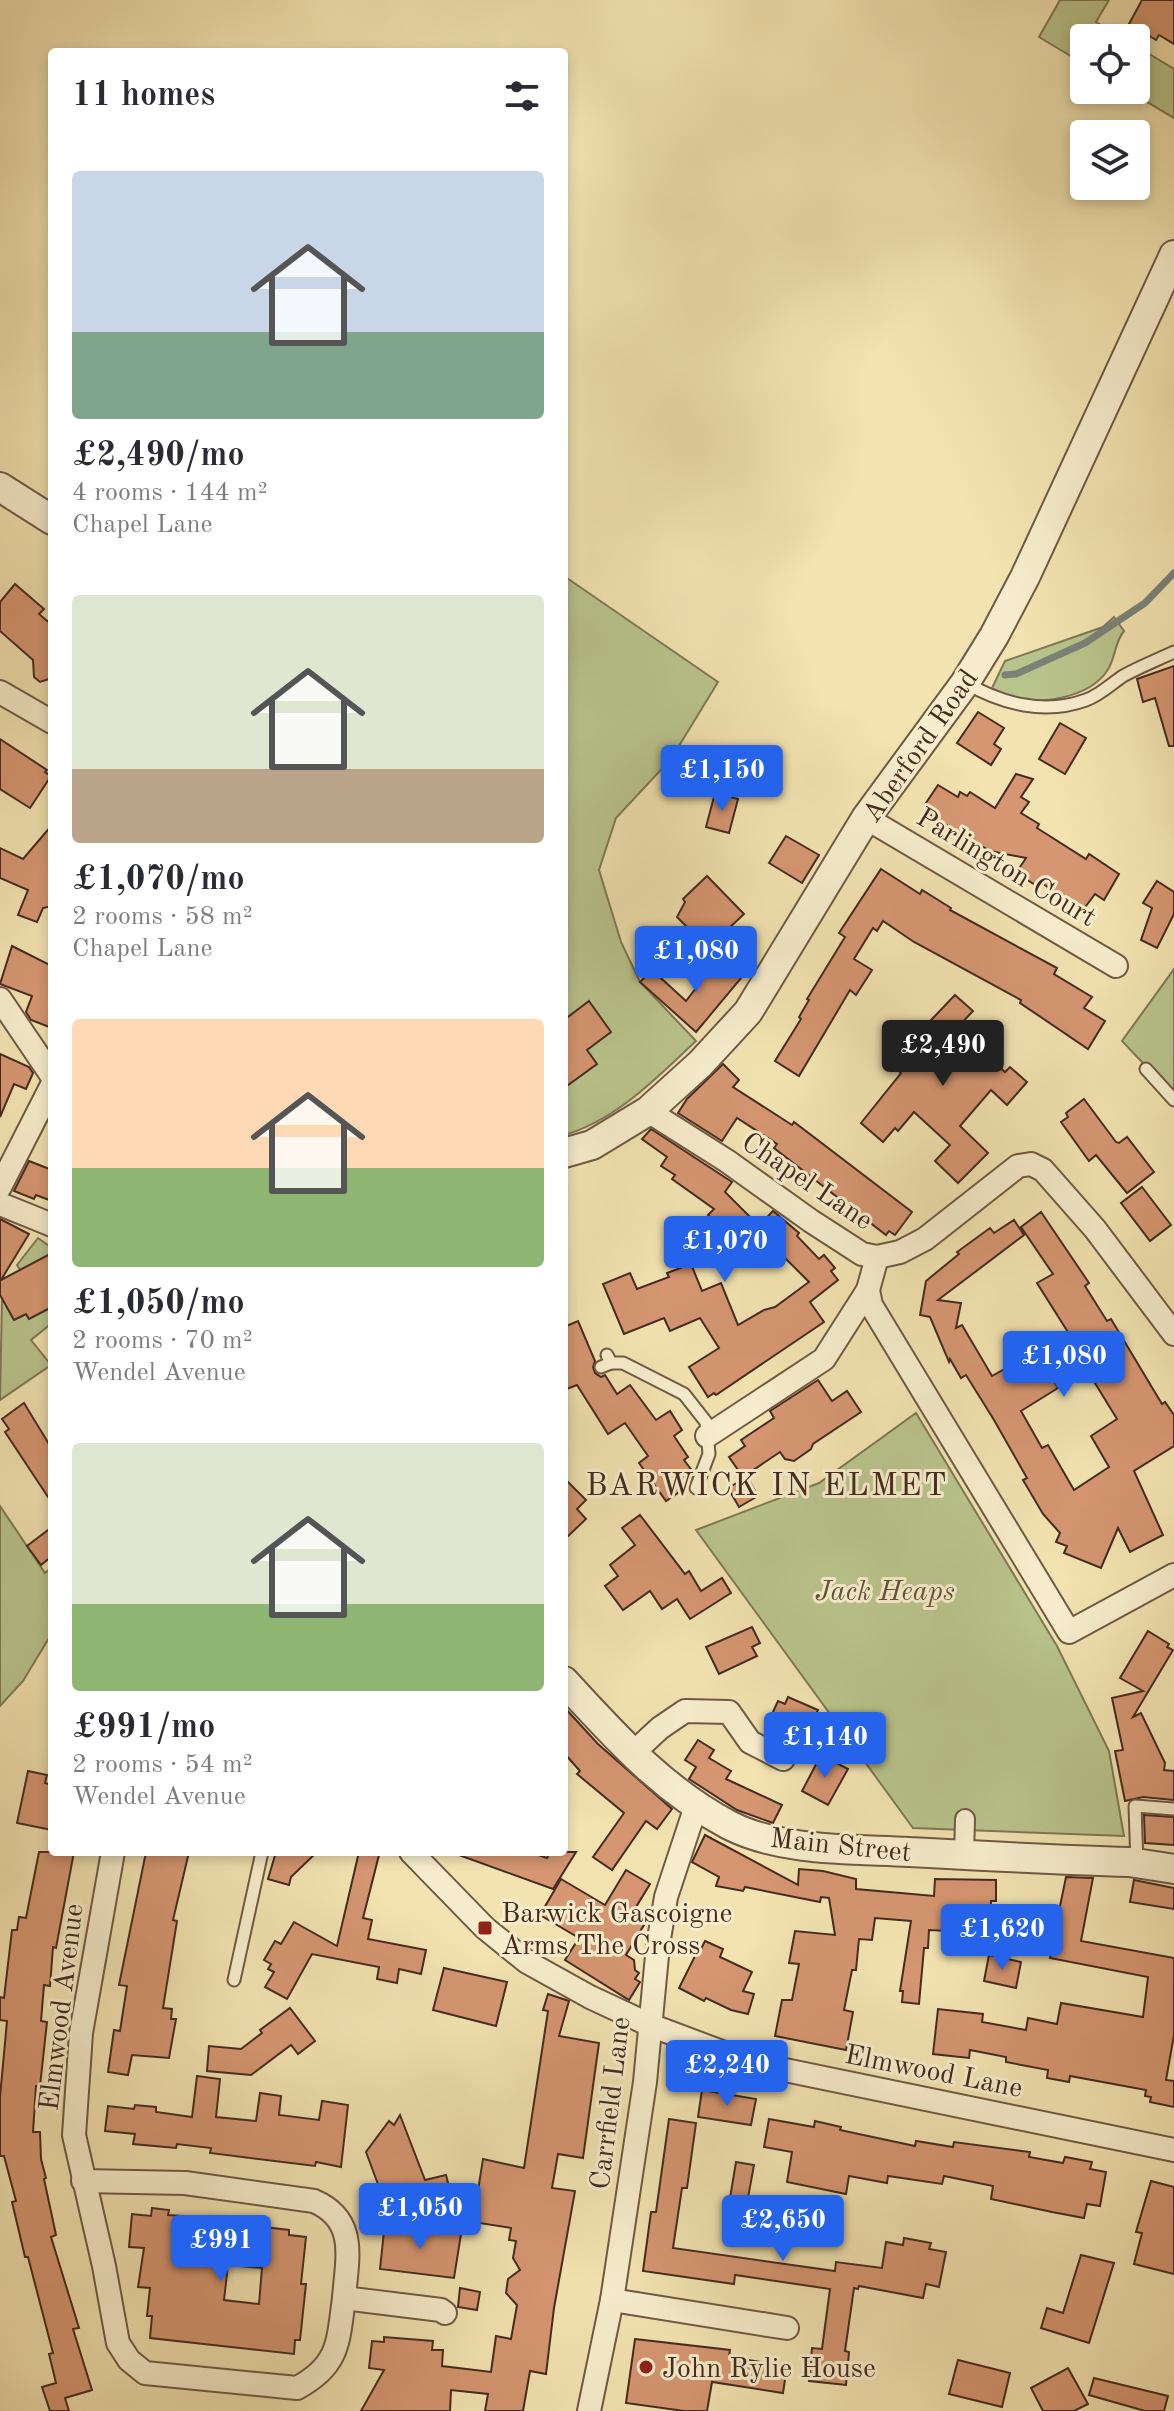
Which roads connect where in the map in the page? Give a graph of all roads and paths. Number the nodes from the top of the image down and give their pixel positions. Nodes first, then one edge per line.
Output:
1 (1174, 255) edge
2 (0, 487) edge
3 (48, 517) edge
4 (1174, 652) edge
5 (965, 683) junction
6 (0, 692) edge
7 (48, 720) edge
8 (866, 818) junction
9 (1116, 966) dead end
10 (0, 999) edge
11 (1146, 1069) dead end
12 (48, 1070) edge
13 (48, 1093) edge
14 (1174, 1100) edge
15 (648, 1111) junction
16 (568, 1152) edge
17 (0, 1187) edge
18 (0, 1204) edge
19 (48, 1223) edge
20 (877, 1257) junction
21 (868, 1290) junction
22 (1174, 1334) edge
23 (606, 1361) dead end
24 (707, 1436) junction
25 (696, 1488) dead end
26 (1174, 1575) edge
27 (568, 1685) edge
28 (632, 1754) junction
29 (783, 1759) dead end
30 (696, 1806) junction
31 (1174, 1809) edge
32 (965, 1819) dead end
33 (964, 1855) junction
34 (112, 1856) edge
35 (261, 1856) edge
36 (415, 1856) edge
37 (1137, 1864) junction
38 (1174, 1869) edge
39 (234, 1980) dead end
40 (650, 2025) junction
41 (1174, 2150) edge
42 (83, 2181) junction
43 (344, 2298) junction
44 (612, 2300) junction
45 (445, 2313) dead end
46 (787, 2328) dead end
47 (589, 2411) edge

1 - 5 street, Aberford Road
2 - 3 street
4 - 5 lane
5 - 8 street, Aberford Road
6 - 7 street
8 - 9 street, Parlington Court
8 - 15 street, Aberford Road
10 - 12 street
11 - 14 lane
13 - 17 street
15 - 16 street, Aberford Road
15 - 20 street, Chapel Lane
18 - 19 street
20 - 21 street
20 - 22 street, Chapel Lane
21 - 24 street
21 - 26 street
23 - 24 lane
24 - 25 lane
27 - 28 street, Main Street
28 - 29 street
28 - 30 street, Main Street
30 - 33 street, Main Street
30 - 40 street, Carrfield Lane
31 - 37 lane
32 - 33 street
33 - 37 street, Main Street
34 - 42 street, Elmwood Avenue
35 - 39 lane
36 - 40 street, Elmwood Lane
37 - 38 street, Main Street
40 - 41 street, Elmwood Lane
40 - 44 street, Carrfield Lane
42 - 43 street, Elmwood Avenue
42 - 43 street, Elmwood Avenue
43 - 45 street
44 - 46 street
44 - 47 street, Carrfield Lane

